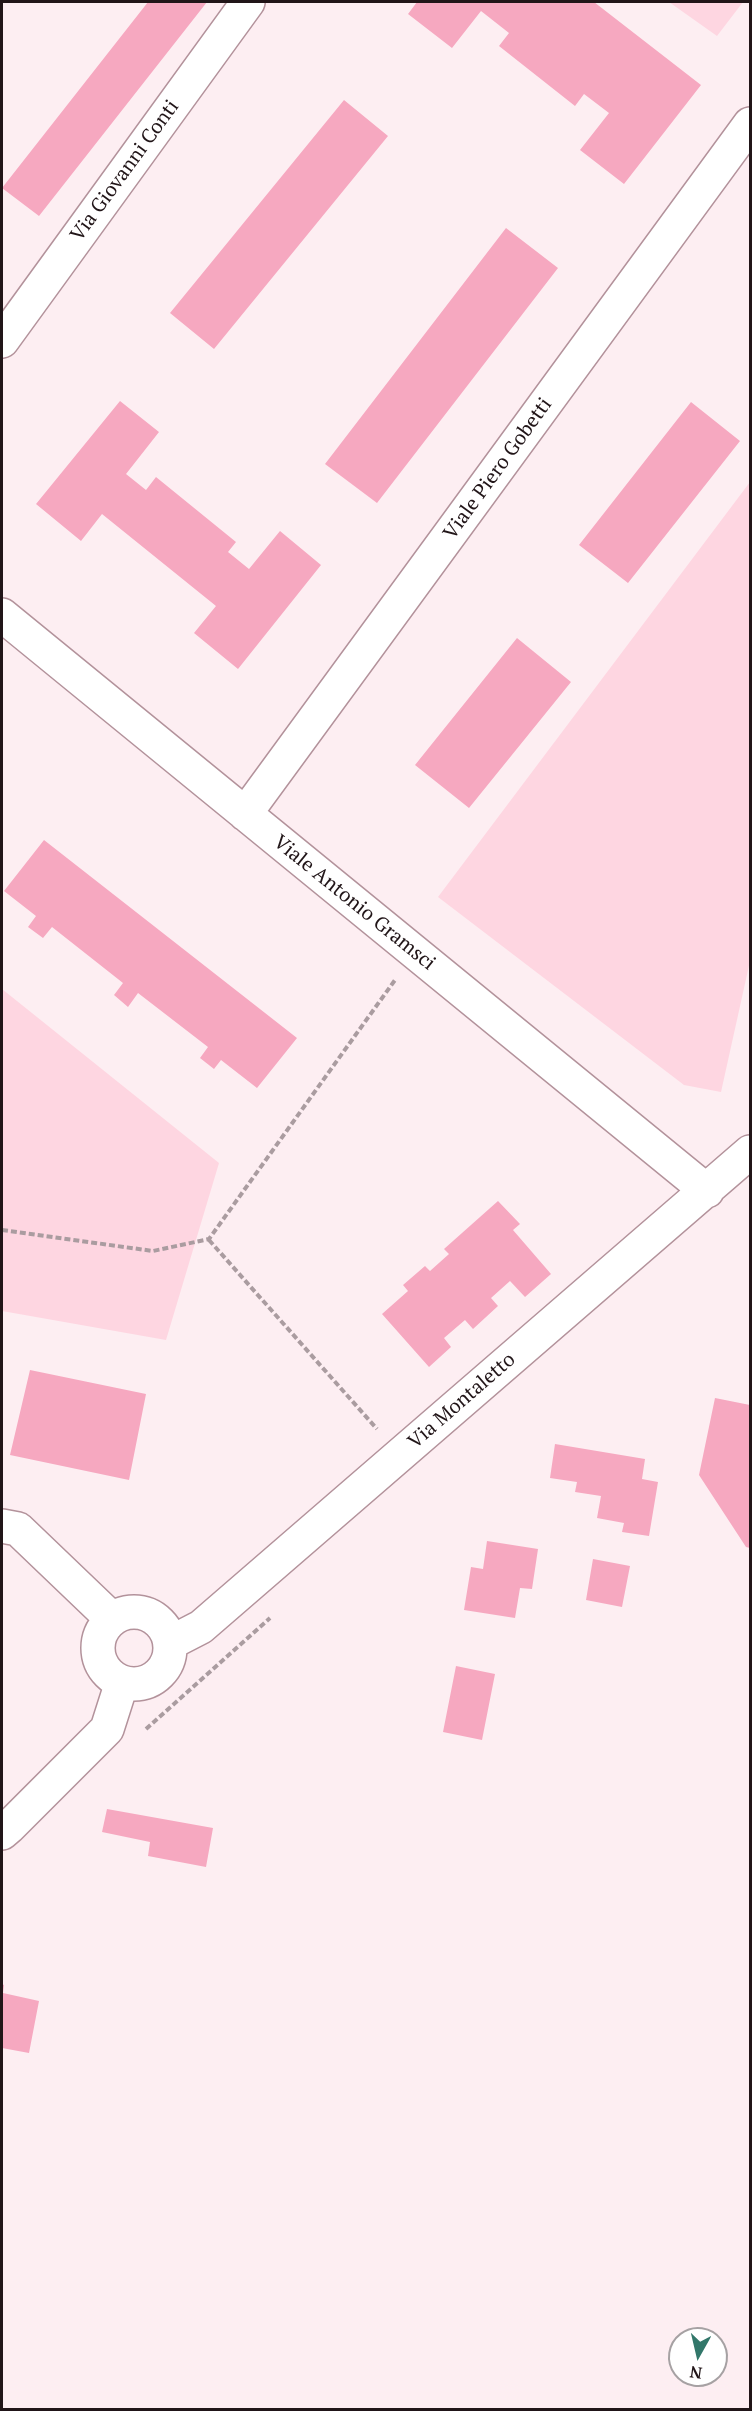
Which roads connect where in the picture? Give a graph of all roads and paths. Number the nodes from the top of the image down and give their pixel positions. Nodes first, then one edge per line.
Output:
1 (248, 2) edge
2 (750, 124) edge
3 (2, 341) edge
4 (2, 615) edge
5 (245, 814) junction
6 (415, 953) junction
7 (750, 1152) edge
8 (707, 1191) junction
9 (2, 1230) edge
10 (208, 1239) junction
11 (400, 1454) junction
12 (2, 1526) edge
13 (112, 1618) junction
14 (170, 1643) junction
15 (122, 1682) junction
16 (2, 1833) edge

1 - 3 street, Via Giovanni Conti
2 - 5 street, Viale Piero Gobetti
4 - 5 street, Viale Antonio Gramsci
5 - 6 street, Viale Antonio Gramsci
6 - 8 street, Viale Antonio Gramsci
6 - 10 path
7 - 8 street, Via Montaletto
8 - 11 street, Via Montaletto
9 - 10 path
10 - 11 path
11 - 14 street, Via Montaletto
12 - 13 street
13 - 14 street
13 - 15 street
14 - 15 street
15 - 16 street

